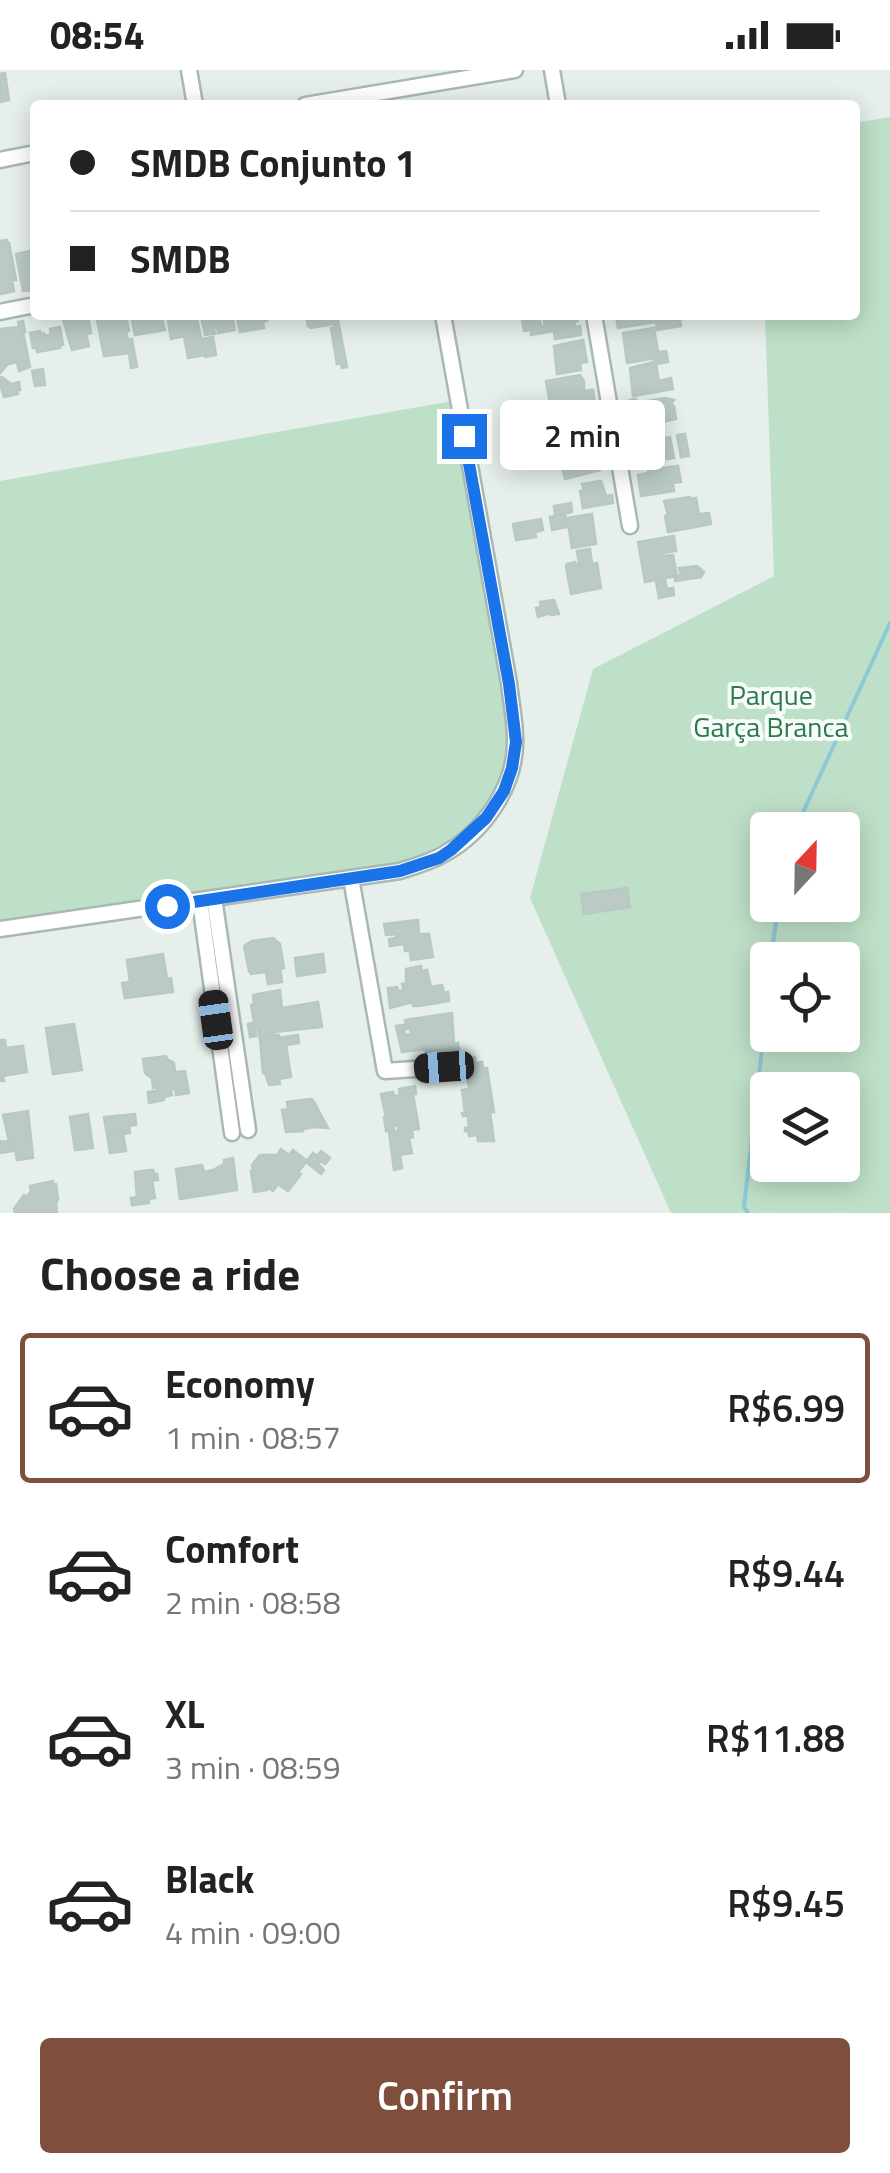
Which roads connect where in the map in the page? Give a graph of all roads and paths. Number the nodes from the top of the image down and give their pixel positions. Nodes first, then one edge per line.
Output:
1 (189, 70) edge
2 (515, 70) edge
3 (552, 70) edge
4 (403, 89) junction
5 (194, 100) edge
6 (336, 100) edge
7 (405, 100) edge
8 (557, 100) edge
9 (30, 154) edge
10 (0, 160) edge
11 (30, 306) edge
12 (0, 312) edge
13 (444, 320) edge
14 (595, 320) edge
15 (630, 526) dead end
16 (350, 878) junction
17 (207, 900) junction
18 (0, 929) edge
19 (444, 1067) dead end
20 (248, 1130) dead end
21 (232, 1133) dead end

1 - 5 street
2 - 4 street
3 - 8 street
4 - 6 street
4 - 7 street
9 - 10 street
11 - 12 street
13 - 16 street
14 - 15 street
16 - 17 street
16 - 19 street
17 - 18 street
17 - 20 street
17 - 21 street

